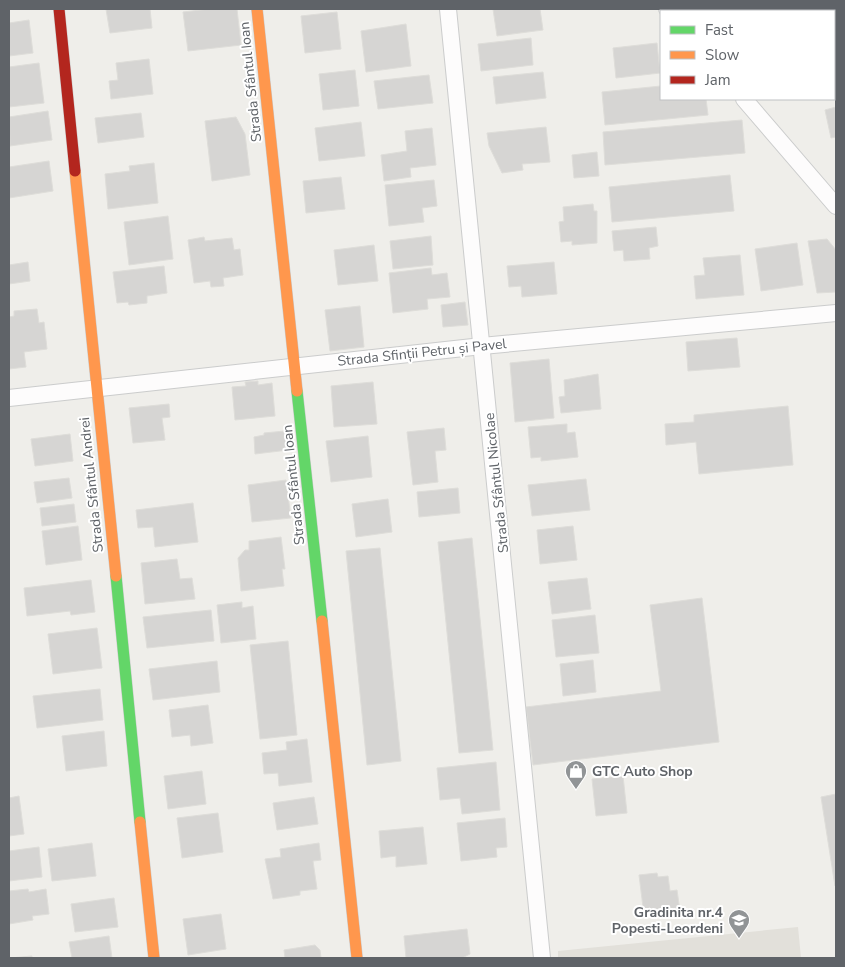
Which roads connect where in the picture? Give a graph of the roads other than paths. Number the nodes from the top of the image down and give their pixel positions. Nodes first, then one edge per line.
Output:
1 (59, 9) edge
2 (258, 9) edge
3 (448, 9) edge
4 (745, 100) edge
5 (836, 206) edge
6 (836, 313) edge
7 (482, 346) junction
8 (296, 365) junction
9 (96, 388) junction
10 (9, 398) edge
11 (154, 958) edge
12 (357, 958) edge
13 (542, 958) edge

1 - 9 street, Strada Sfântul Andrei
2 - 8 street, Strada Sfântul Ioan
3 - 7 street, Strada Sfântul Nicolae
4 - 5 street
6 - 7 street, Strada Sfinții Petru și Pavel
7 - 8 street, Strada Sfinții Petru și Pavel
7 - 13 street, Strada Sfântul Nicolae
8 - 9 street, Strada Sfinții Petru și Pavel
8 - 12 street, Strada Sfântul Ioan
9 - 10 street, Strada Sfinții Petru și Pavel
9 - 11 street, Strada Sfântul Andrei

